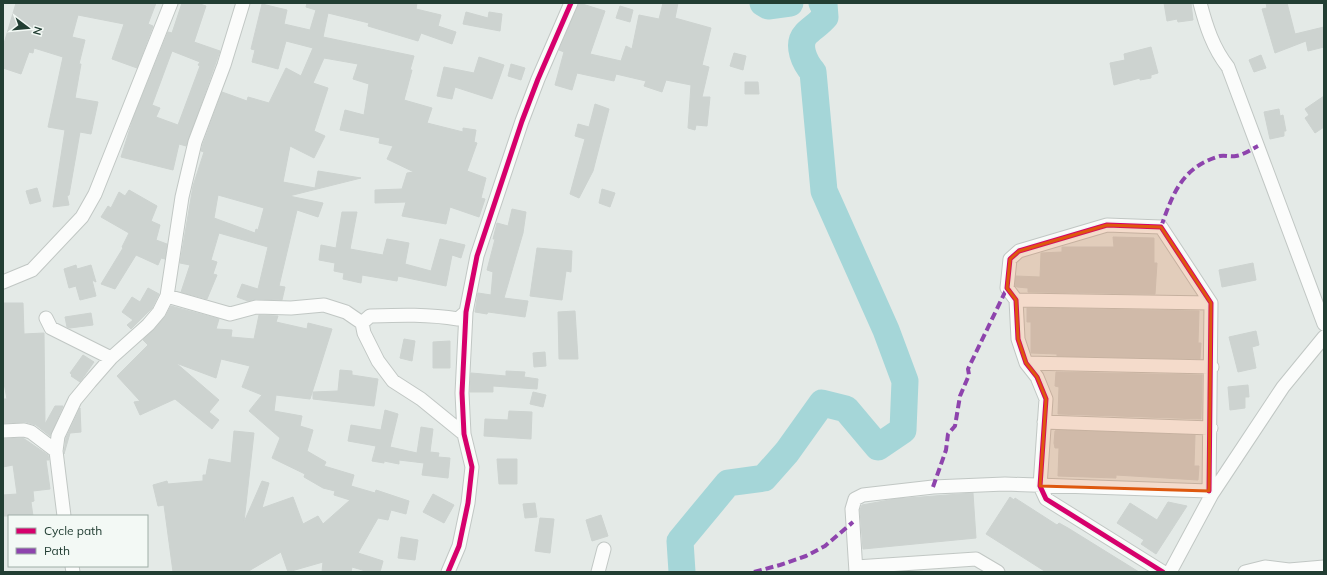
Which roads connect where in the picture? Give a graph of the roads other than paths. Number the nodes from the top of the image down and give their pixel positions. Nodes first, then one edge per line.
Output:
1 (170, 3) edge
2 (243, 3) edge
3 (571, 3) edge
4 (1200, 3) edge
5 (3, 282) edge
6 (167, 296) junction
7 (1016, 300) junction
8 (1211, 303) junction
9 (466, 312) junction
10 (46, 318) dead end
11 (362, 324) junction
12 (1324, 324) edge
13 (1324, 337) edge
14 (111, 358) junction
15 (1026, 363) junction
16 (1212, 367) junction
17 (1044, 422) junction
18 (1211, 428) junction
19 (3, 431) edge
20 (464, 434) junction
21 (56, 451) junction
22 (1040, 486) junction
23 (1211, 492) junction
24 (64, 515) edge
25 (604, 549) dead end
26 (1324, 567) edge
27 (856, 570) edge
28 (448, 572) edge
29 (598, 572) edge
30 (998, 572) edge
31 (1163, 572) edge
32 (1170, 572) edge
33 (1245, 572) edge

1 - 5 street
2 - 6 street
3 - 9 street
4 - 12 street
6 - 11 street
6 - 14 street
7 - 8 street
7 - 8 street
7 - 15 street
8 - 16 street
9 - 11 street
9 - 20 street
10 - 14 street
11 - 20 street
13 - 23 street
14 - 21 street
15 - 16 street
15 - 17 street
16 - 18 street
17 - 18 street
17 - 22 street
18 - 23 street
19 - 21 street
20 - 28 street
21 - 24 street
22 - 23 street
22 - 27 street
22 - 31 street
23 - 32 street
25 - 29 street
26 - 33 street
27 - 30 street

